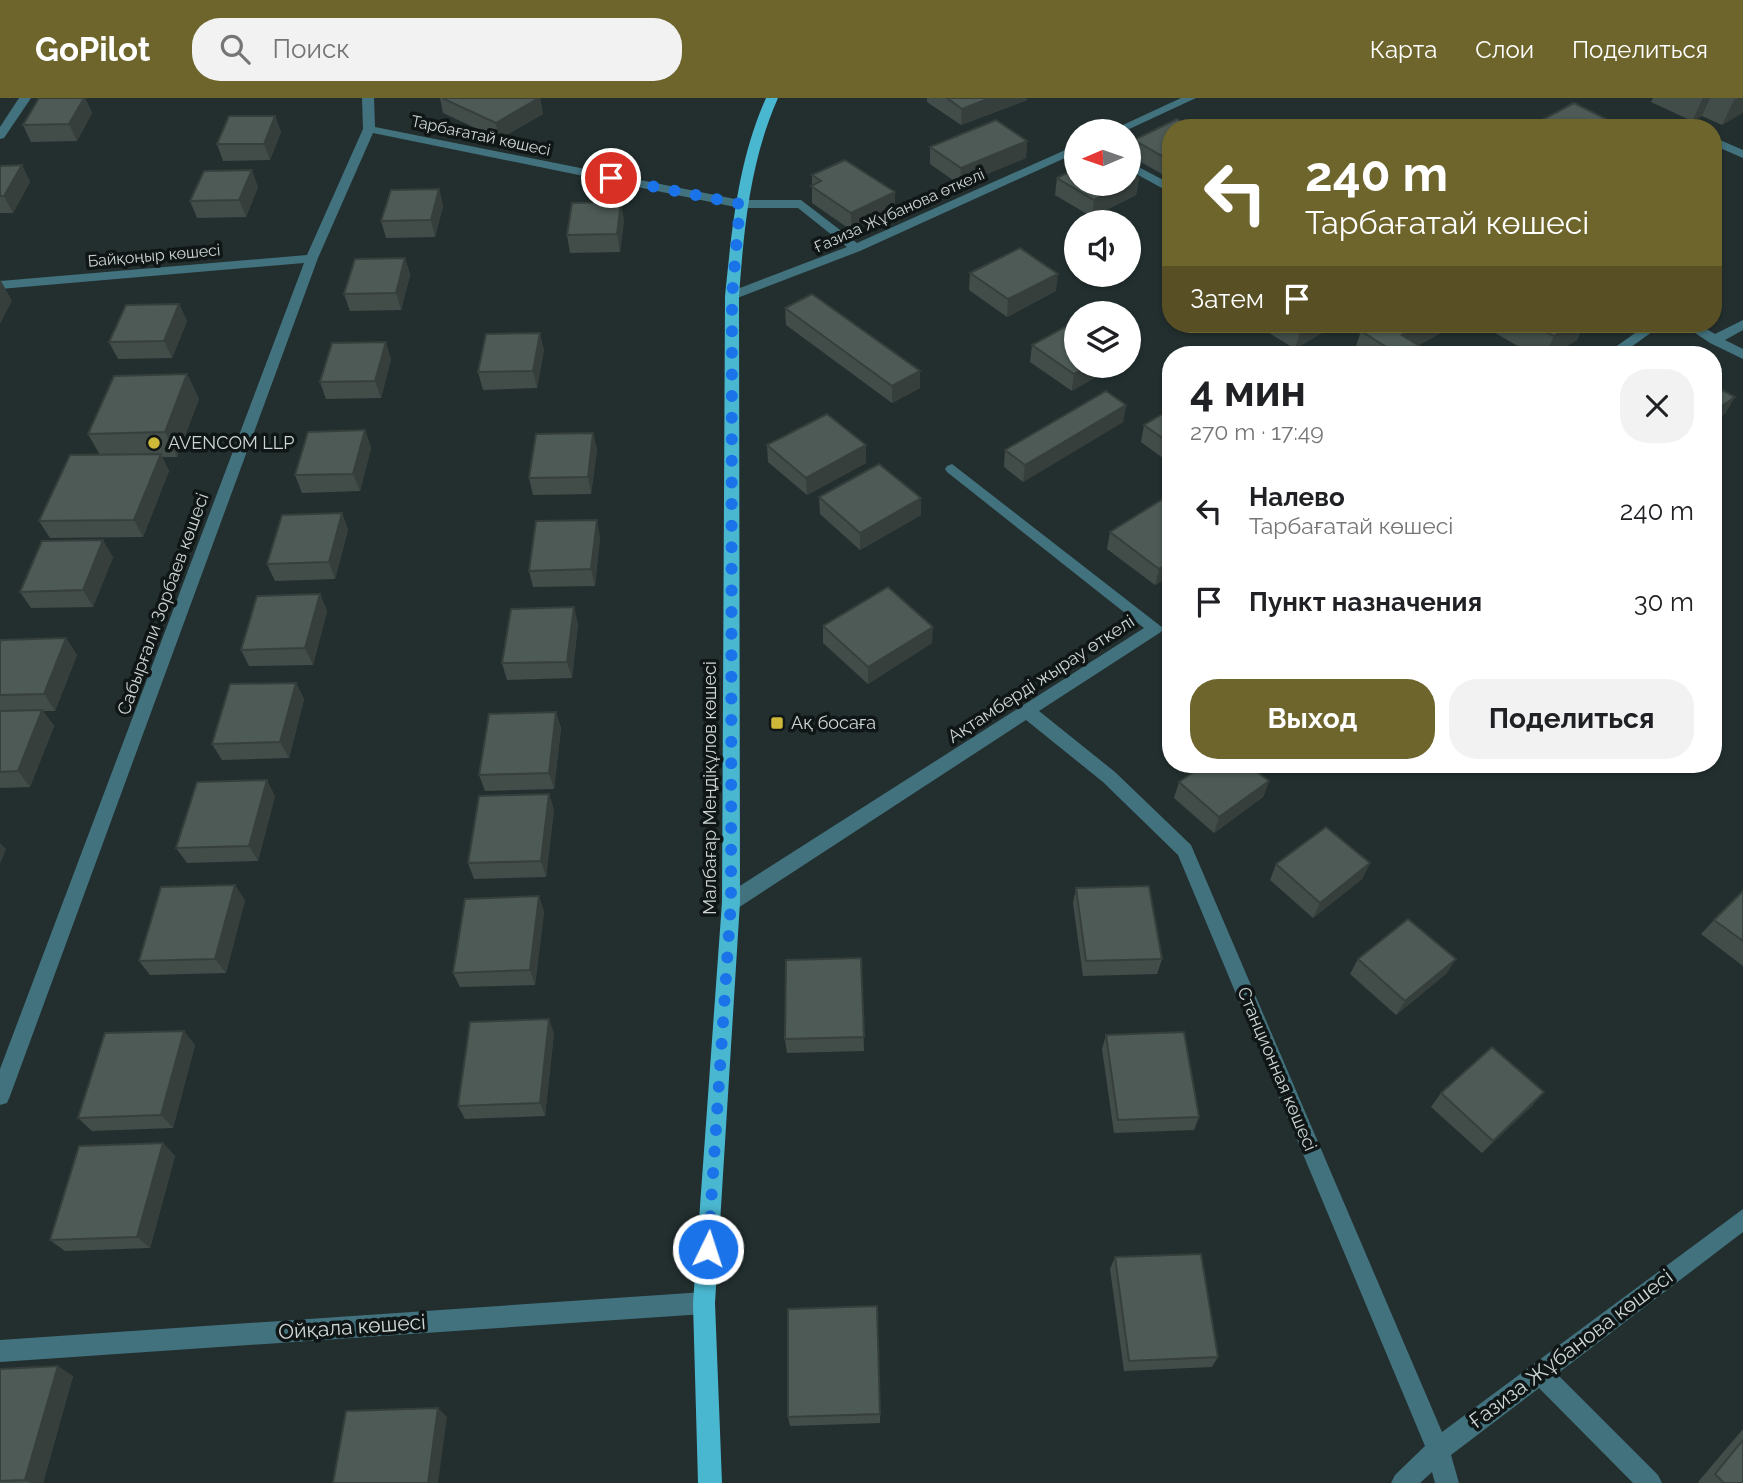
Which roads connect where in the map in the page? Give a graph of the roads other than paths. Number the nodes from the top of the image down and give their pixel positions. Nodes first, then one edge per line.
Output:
1 (25, 98) edge
2 (368, 98) edge
3 (772, 98) edge
4 (1189, 98) edge
5 (1141, 120) edge
6 (369, 128) junction
7 (0, 136) edge
8 (1722, 144) edge
9 (1064, 154) edge
10 (1743, 154) edge
11 (1141, 172) edge
12 (1162, 185) edge
13 (740, 204) junction
14 (856, 248) junction
15 (312, 258) junction
16 (0, 285) edge
17 (732, 296) junction
18 (1743, 324) edge
19 (1643, 333) edge
20 (1703, 333) edge
21 (1715, 341) junction
22 (1624, 346) edge
23 (1743, 355) edge
24 (952, 469) dead end
25 (1027, 711) junction
26 (731, 902) junction
27 (0, 1097) edge
28 (1743, 1219) edge
29 (704, 1303) junction
30 (0, 1352) edge
31 (1540, 1373) junction
32 (1438, 1450) junction
33 (710, 1483) edge
34 (1403, 1483) edge
35 (1447, 1483) edge
36 (1650, 1483) edge

1 - 7 street
2 - 6 street
3 - 13 main road, Малбағар Меңдіқұлов көшесі
4 - 5 street
6 - 13 street, Тарбағатай көшесi
6 - 15 street, Сабырғали Зорбаев көшесі
8 - 10 street
9 - 14 street, Ғазиза Жұбанова өткелі
11 - 12 street
13 - 14 street, Тарбағатай көшесi
13 - 17 main road, Малбағар Меңдіқұлов көшесі
14 - 17 street, Ғазиза Жұбанова өткелі
15 - 16 street, Байқоңыр көшесi
15 - 27 street, Сабырғали Зорбаев көшесі
17 - 26 main road, Малбағар Меңдіқұлов көшесі
18 - 21 street
19 - 22 street
20 - 21 street
21 - 23 street
24 - 25 street, Ақтамберді жырау өткелі
25 - 26 street, Ақтамберді жырау өткелі
25 - 32 street, Станционная көшесі
26 - 29 main road, Малбағар Меңдіқұлов көшесі
28 - 31 street, Ғазиза Жұбанова көшесі
29 - 30 street, Ойқала көшесі
29 - 33 main road, Малбағар Меңдіқұлов көшесі
31 - 32 street, Ғазиза Жұбанова көшесі
31 - 36 street
32 - 34 street, Ғазиза Жұбанова көшесі
32 - 35 street, Станционная көшесі

